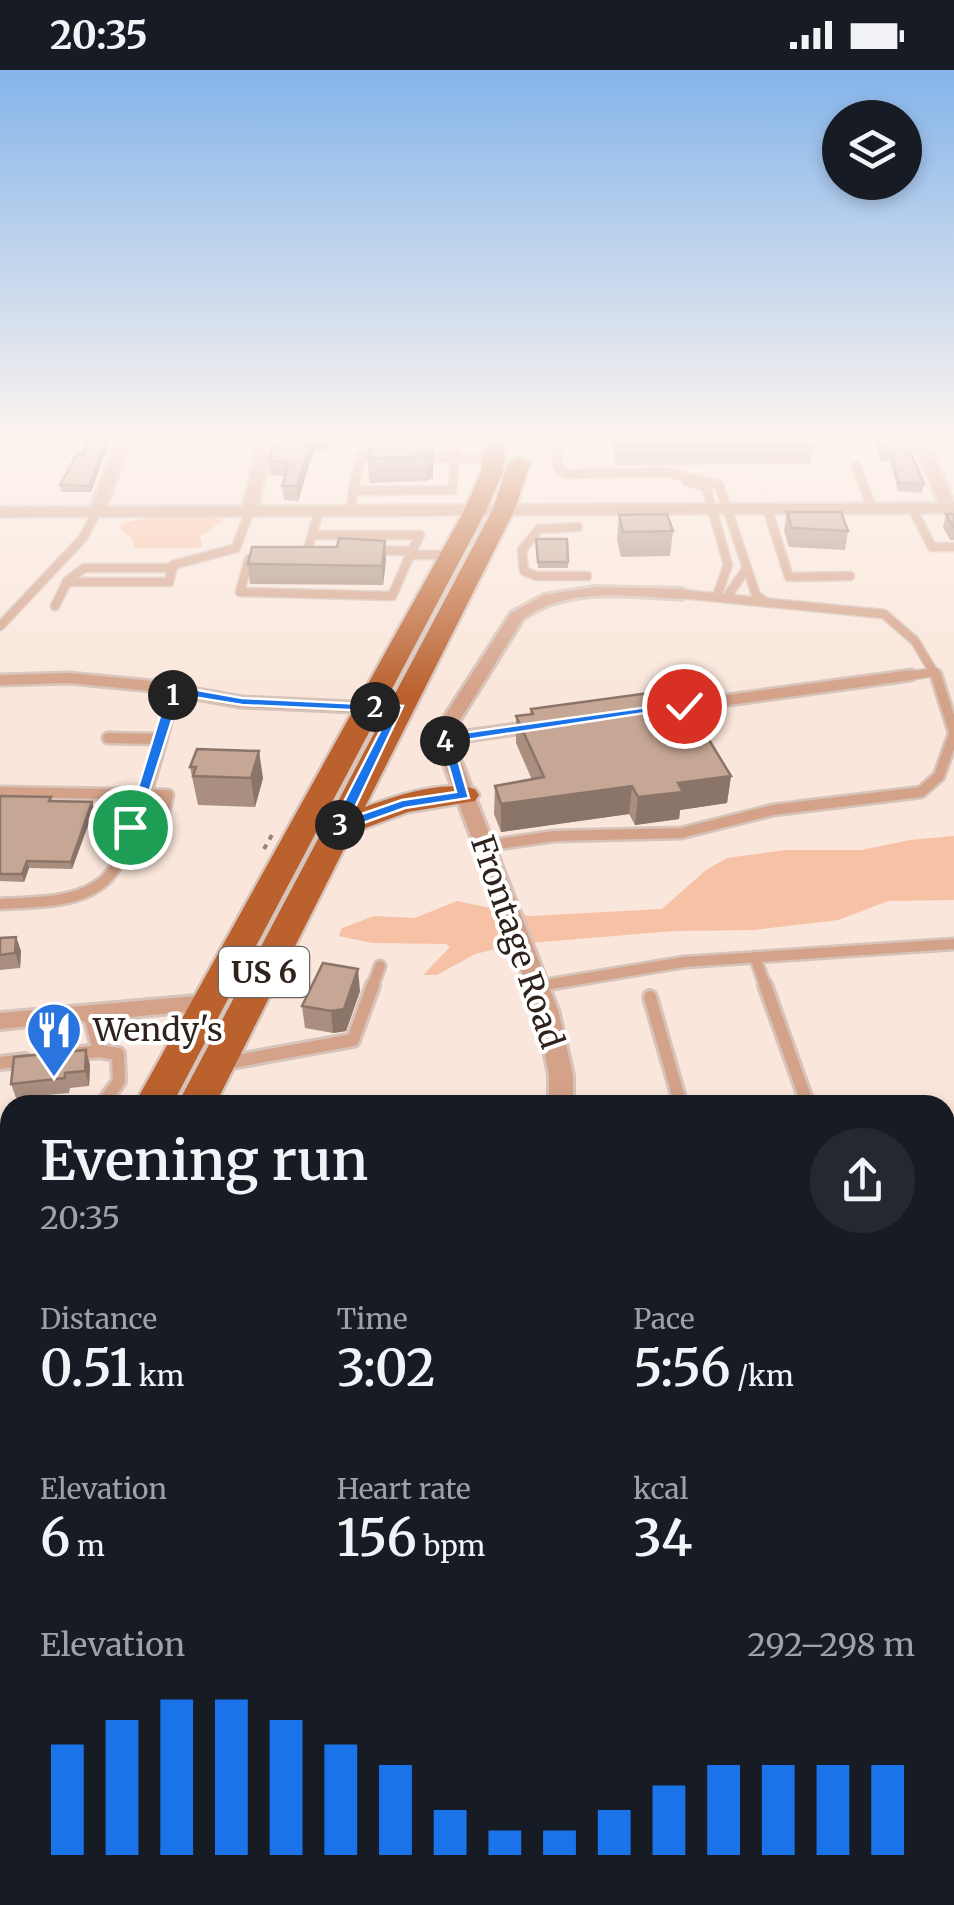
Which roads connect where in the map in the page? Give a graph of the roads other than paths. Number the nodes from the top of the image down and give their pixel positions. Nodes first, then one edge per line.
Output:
1 (91, 523) edge
2 (245, 523) edge
3 (316, 523) edge
4 (469, 523) edge
5 (496, 523) edge
6 (722, 523) edge
7 (727, 523) edge
8 (772, 523) edge
9 (920, 523) edge
10 (578, 527) dead end
11 (314, 535) junction
12 (954, 547) edge
13 (310, 549) junction
14 (327, 550) edge
15 (361, 550) edge
16 (411, 553) junction
17 (451, 554) junction
18 (269, 558) edge
19 (289, 558) edge
20 (172, 568) junction
21 (747, 568) junction
22 (587, 576) dead end
23 (850, 576) dead end
24 (726, 578) junction
25 (66, 582) junction
26 (682, 594) junction
27 (721, 597) junction
28 (769, 605) junction
29 (55, 606) dead end
30 (0, 626) edge
31 (935, 672) junction
32 (0, 680) edge
33 (175, 690) junction
34 (384, 708) junction
35 (665, 709) edge
36 (544, 726) edge
37 (954, 733) edge
38 (108, 738) dead end
39 (159, 738) junction
40 (445, 739) junction
41 (0, 792) edge
42 (141, 795) junction
43 (464, 795) junction
44 (338, 827) junction
45 (160, 828) dead end
46 (485, 846) junction
47 (0, 904) edge
48 (954, 944) edge
49 (754, 958) junction
50 (380, 966) dead end
51 (538, 986) junction
52 (650, 997) dead end
53 (208, 1003) junction
54 (90, 1012) junction
55 (0, 1021) edge
56 (99, 1050) junction
57 (60, 1056) edge
58 (40, 1058) edge
59 (0, 1063) edge
60 (217, 1064) junction
61 (109, 1095) edge
62 (158, 1095) edge
63 (201, 1095) edge
64 (560, 1095) edge
65 (677, 1095) edge
66 (804, 1095) edge

1 - 30 lane
2 - 20 lane
3 - 11 lane
4 - 17 main road, US 6
5 - 34 main road, US 6
6 - 24 lane
7 - 21 lane
8 - 23 lane
9 - 12 lane
10 - 22 lane
11 - 13 lane
11 - 16 lane
13 - 14 lane
13 - 19 lane
15 - 16 lane
16 - 17 lane
16 - 18 lane
17 - 34 main road, US 6
20 - 25 lane
20 - 25 lane
21 - 27 lane
21 - 28 lane
24 - 26 lane
24 - 27 lane
25 - 29 lane
26 - 27 lane
26 - 40 street
27 - 28 lane
28 - 31 lane
31 - 35 lane
31 - 37 lane
32 - 33 lane
33 - 34 lane
33 - 39 lane
34 - 44 main road, US 6
34 - 53 main road, US 6
36 - 40 lane
37 - 46 lane
38 - 39 lane
39 - 42 lane
40 - 43 street, Frontage Road
41 - 42 lane
42 - 45 lane
42 - 47 lane
43 - 44 main road
43 - 46 street, Frontage Road
44 - 60 main road, US 6
46 - 51 street, Frontage Road
48 - 49 lane
49 - 51 lane
49 - 66 lane
50 - 60 lane
51 - 64 street, Frontage Road
52 - 65 lane
53 - 54 street
53 - 62 main road, US 6
54 - 55 street
54 - 56 lane
56 - 57 lane
56 - 61 lane
58 - 59 lane
60 - 63 main road, US 6

